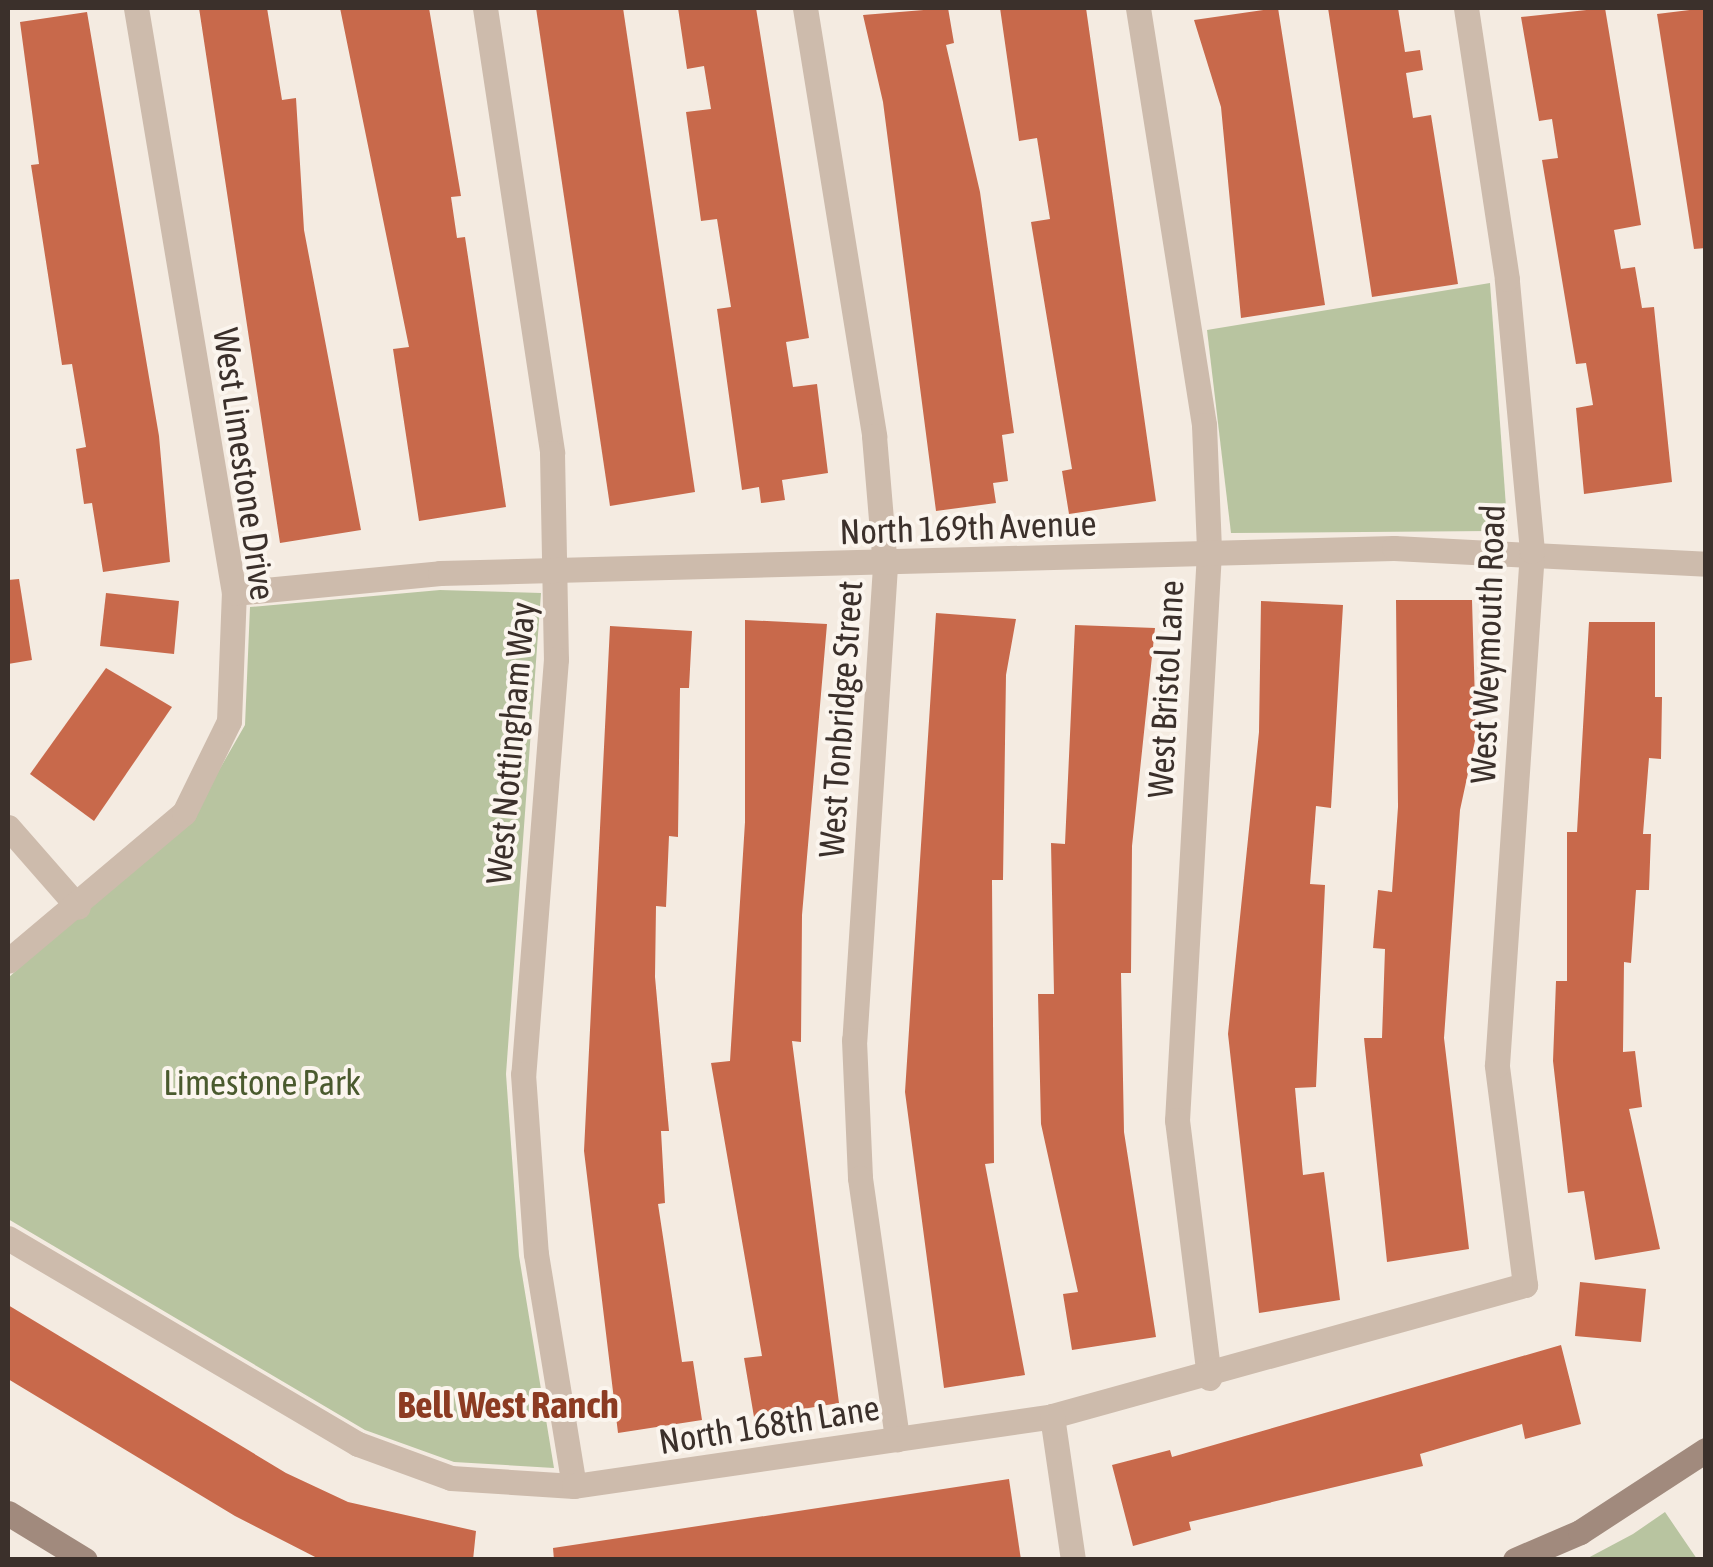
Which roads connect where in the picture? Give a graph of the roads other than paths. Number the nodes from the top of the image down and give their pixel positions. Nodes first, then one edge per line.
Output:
1 (136, 8) edge
2 (484, 8) edge
3 (805, 8) edge
4 (1138, 8) edge
5 (1466, 8) edge
6 (1532, 551) junction
7 (1208, 552) junction
8 (1706, 564) edge
9 (885, 566) junction
10 (558, 577) junction
11 (234, 593) junction
12 (8, 827) edge
13 (78, 907) junction
14 (8, 961) edge
15 (8, 1238) edge
16 (1526, 1285) joint
17 (1209, 1378) junction
18 (1052, 1416) junction
19 (898, 1439) junction
20 (1706, 1450) edge
21 (574, 1486) junction
22 (8, 1514) edge
23 (85, 1560) edge
24 (1073, 1560) edge
25 (1515, 1560) edge

1 - 11 street, West Limestone Drive
2 - 10 street, West Nottingham Way
3 - 9 street, West Tonbridge Street
4 - 7 street, West Bristol Lane
5 - 6 street, West Weymouth Road
6 - 7 street, North 169th Avenue
6 - 8 street, North 169th Avenue
6 - 16 street, West Weymouth Road
7 - 9 street, North 169th Avenue
7 - 17 street, West Bristol Lane
9 - 10 street, North 169th Avenue
9 - 19 street, West Tonbridge Street
10 - 11 street, North 169th Avenue
10 - 21 street, West Nottingham Way
11 - 13 street, West Limestone Drive
12 - 13 street
13 - 14 street, West Limestone Drive
15 - 21 street, North 168th Lane
16 - 17 street, North 168th Lane
17 - 18 street, North 168th Lane
18 - 19 street, North 168th Lane
18 - 24 street
19 - 21 street, North 168th Lane
20 - 25 street
22 - 23 street

